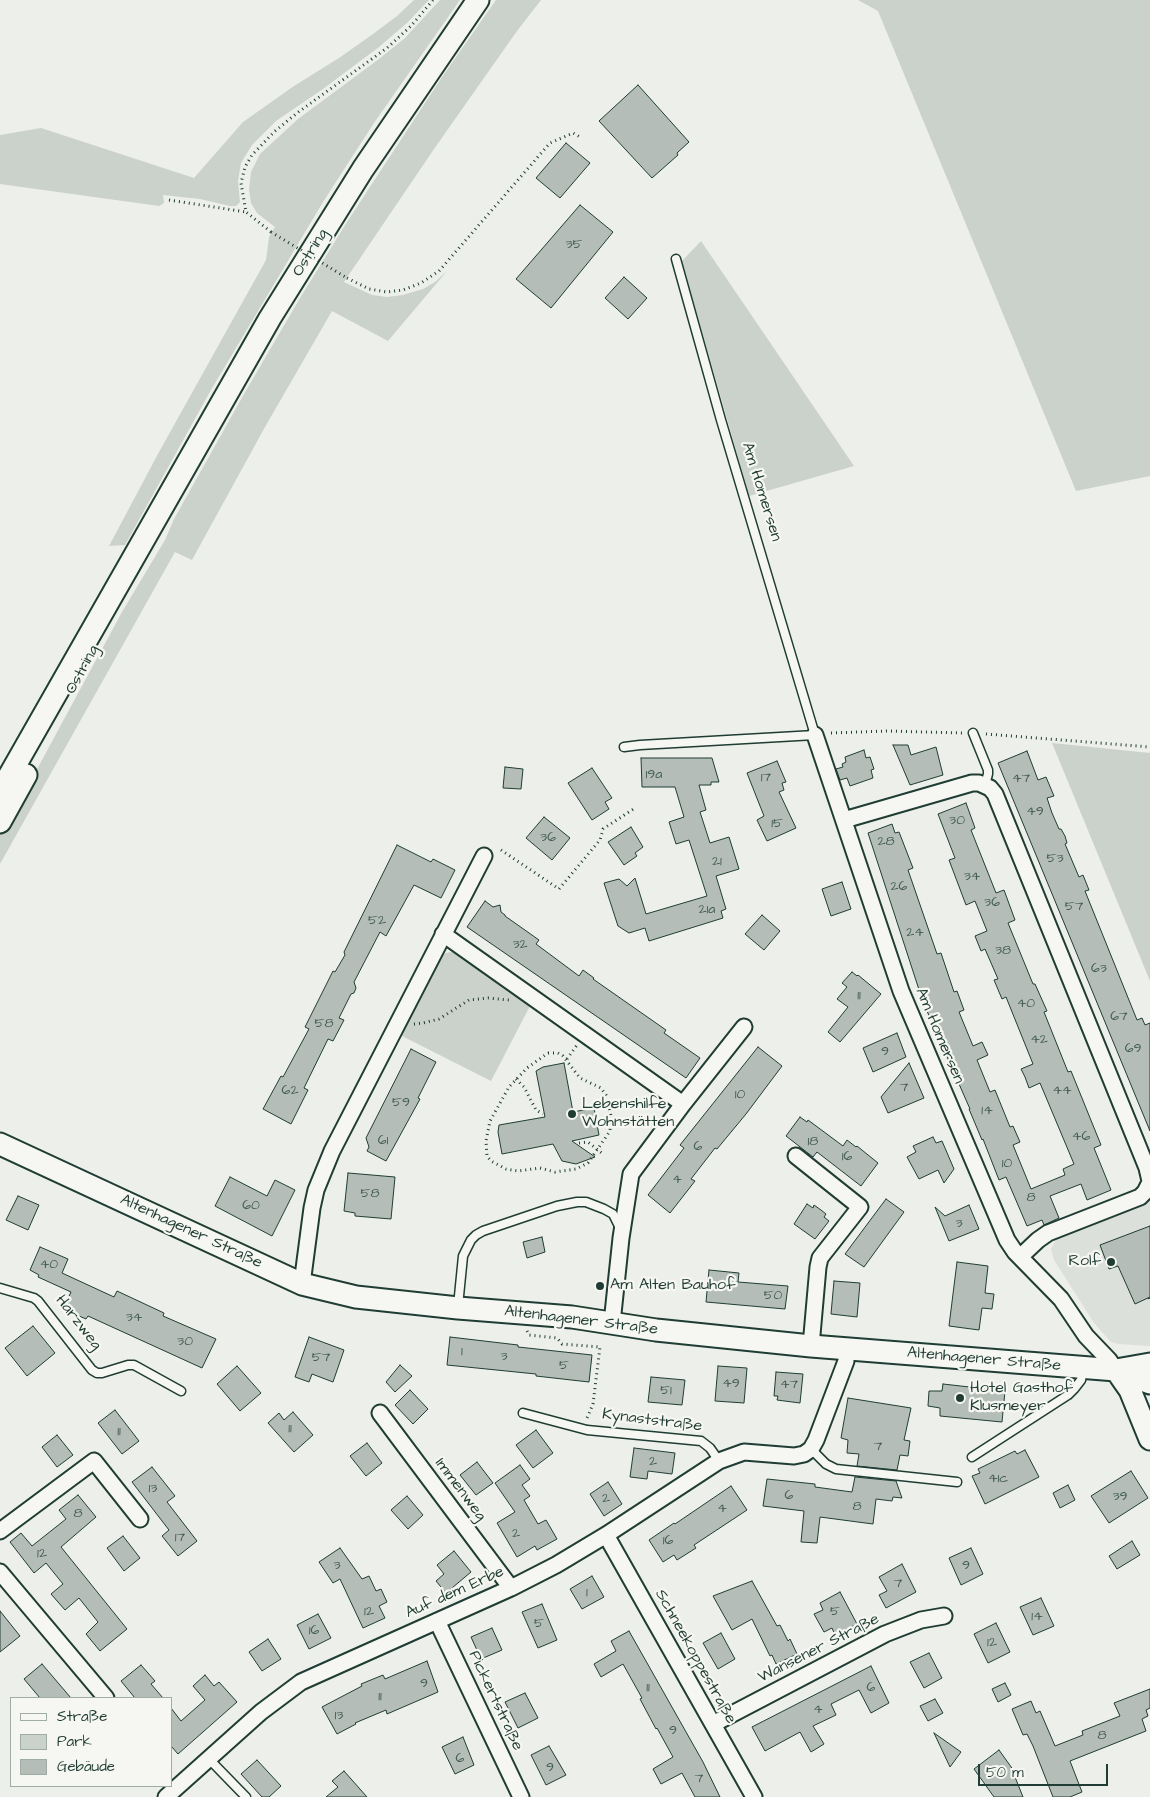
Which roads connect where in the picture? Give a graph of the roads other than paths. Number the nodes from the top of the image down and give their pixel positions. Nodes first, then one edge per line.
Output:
1 (478, 0) edge
2 (676, 259) dead end
3 (158, 514) junction
4 (973, 733) dead end
5 (815, 735) junction
6 (624, 747) dead end
7 (985, 784) junction
8 (0, 792) edge
9 (844, 820) junction
10 (0, 822) edge
11 (484, 856) dead end
12 (443, 934) junction
13 (744, 1027) dead end
14 (683, 1104) junction
15 (0, 1144) edge
16 (796, 1156) dead end
17 (1150, 1182) edge
18 (621, 1238) junction
19 (1020, 1258) junction
20 (302, 1284) junction
21 (0, 1288) edge
22 (458, 1308) junction
23 (612, 1323) junction
24 (811, 1346) junction
25 (846, 1348) junction
26 (1150, 1364) edge
27 (1084, 1368) junction
28 (1116, 1370) junction
29 (1150, 1382) edge
30 (181, 1391) dead end
31 (380, 1413) dead end
32 (523, 1413) dead end
33 (1150, 1439) edge
34 (811, 1449) junction
35 (972, 1457) dead end
36 (719, 1460) junction
37 (957, 1482) dead end
38 (140, 1519) dead end
39 (0, 1531) edge
40 (606, 1535) junction
41 (0, 1572) edge
42 (511, 1588) junction
43 (944, 1616) dead end
44 (437, 1621) junction
45 (105, 1697) edge
46 (713, 1724) junction
47 (208, 1758) junction
48 (175, 1781) edge
49 (246, 1797) edge
50 (521, 1797) edge
51 (754, 1797) edge

1 - 3 main road, Ostring
2 - 5 lane, Am Homersen
3 - 8 main road, Ostring
3 - 10 main road, Ostring
4 - 7 lane
5 - 6 lane
5 - 9 street, Am Homersen
7 - 9 street
7 - 17 street
9 - 19 street, Am Homersen
11 - 12 street
12 - 14 street
12 - 20 street
13 - 14 street
14 - 18 street
15 - 20 main road, Altenhagener Straße
16 - 24 street
17 - 19 street
18 - 22 lane
18 - 23 street
19 - 28 street, Am Homersen
20 - 22 main road, Altenhagener Straße
21 - 30 lane, Harzweg
22 - 23 main road, Altenhagener Straße
23 - 24 main road, Altenhagener Straße
24 - 25 main road, Altenhagener Straße
25 - 27 main road, Altenhagener Straße
25 - 34 street
26 - 28 main road
27 - 28 main road, Altenhagener Straße
27 - 35 lane
28 - 29 main road
28 - 33 main road
31 - 42 street, Immenweg
32 - 36 lane, Kynaststraße
34 - 36 street
34 - 37 lane
36 - 40 street, Auf dem Erbe
38 - 39 street
40 - 42 street, Auf dem Erbe
40 - 46 street, Schneekoppestraße
41 - 45 street
42 - 44 street, Auf dem Erbe
43 - 46 street, Wansener Straße
44 - 47 street, Auf dem Erbe
44 - 50 street, Pickertstraße
46 - 51 street, Schneekoppestraße
47 - 48 street, Auf dem Erbe
47 - 49 lane

